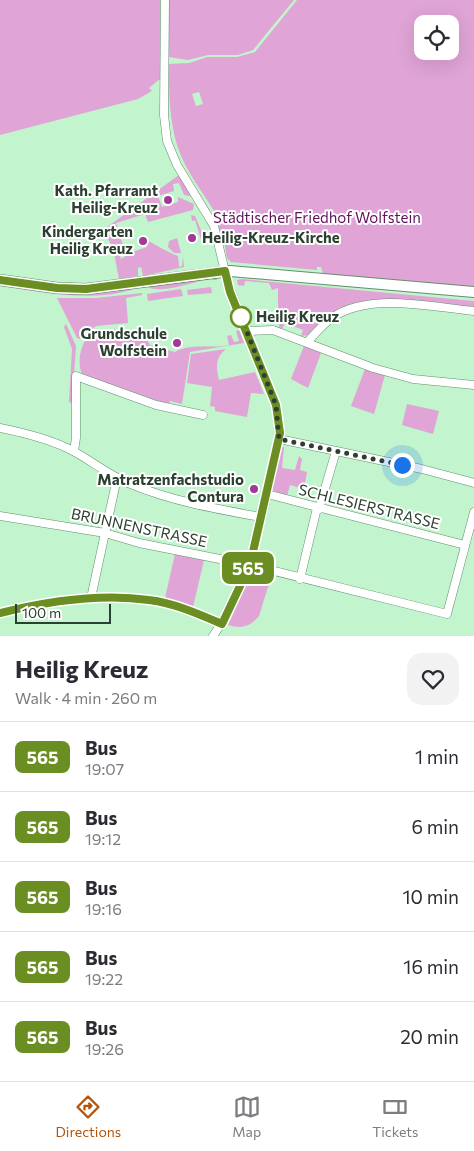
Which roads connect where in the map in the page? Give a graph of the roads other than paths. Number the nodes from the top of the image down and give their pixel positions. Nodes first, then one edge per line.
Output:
1 (165, 0) edge
2 (225, 271) junction
3 (0, 280) edge
4 (474, 292) edge
5 (474, 311) edge
6 (247, 332) junction
7 (308, 341) junction
8 (474, 385) edge
9 (203, 415) dead end
10 (0, 428) edge
11 (279, 439) junction
12 (74, 451) junction
13 (336, 451) junction
14 (118, 478) junction
15 (474, 483) edge
16 (267, 494) junction
17 (318, 509) junction
18 (474, 512) edge
19 (0, 516) edge
20 (261, 518) junction
21 (105, 533) junction
22 (465, 545) junction
23 (250, 565) junction
24 (300, 579) junction
25 (91, 598) junction
26 (0, 613) edge
27 (222, 624) junction
28 (213, 636) edge

1 - 2 street
2 - 3 main road
2 - 4 main road
2 - 6 street
5 - 7 street
6 - 7 street
6 - 11 street
7 - 8 street
9 - 12 street
10 - 12 street
11 - 13 street
11 - 16 street
12 - 14 street
13 - 15 street
13 - 17 street
14 - 20 street
14 - 21 street
16 - 17 street, SCHLESIERSTRASSE
16 - 20 street
17 - 22 street, SCHLESIERSTRASSE
17 - 24 street
18 - 22 street
19 - 21 street, BRUNNENSTRASSE
20 - 23 street
21 - 23 street, BRUNNENSTRASSE
21 - 25 street
22 - 24 street, BRUNNENSTRASSE
23 - 24 street, BRUNNENSTRASSE
23 - 27 street
25 - 26 street
25 - 27 street
27 - 28 street

